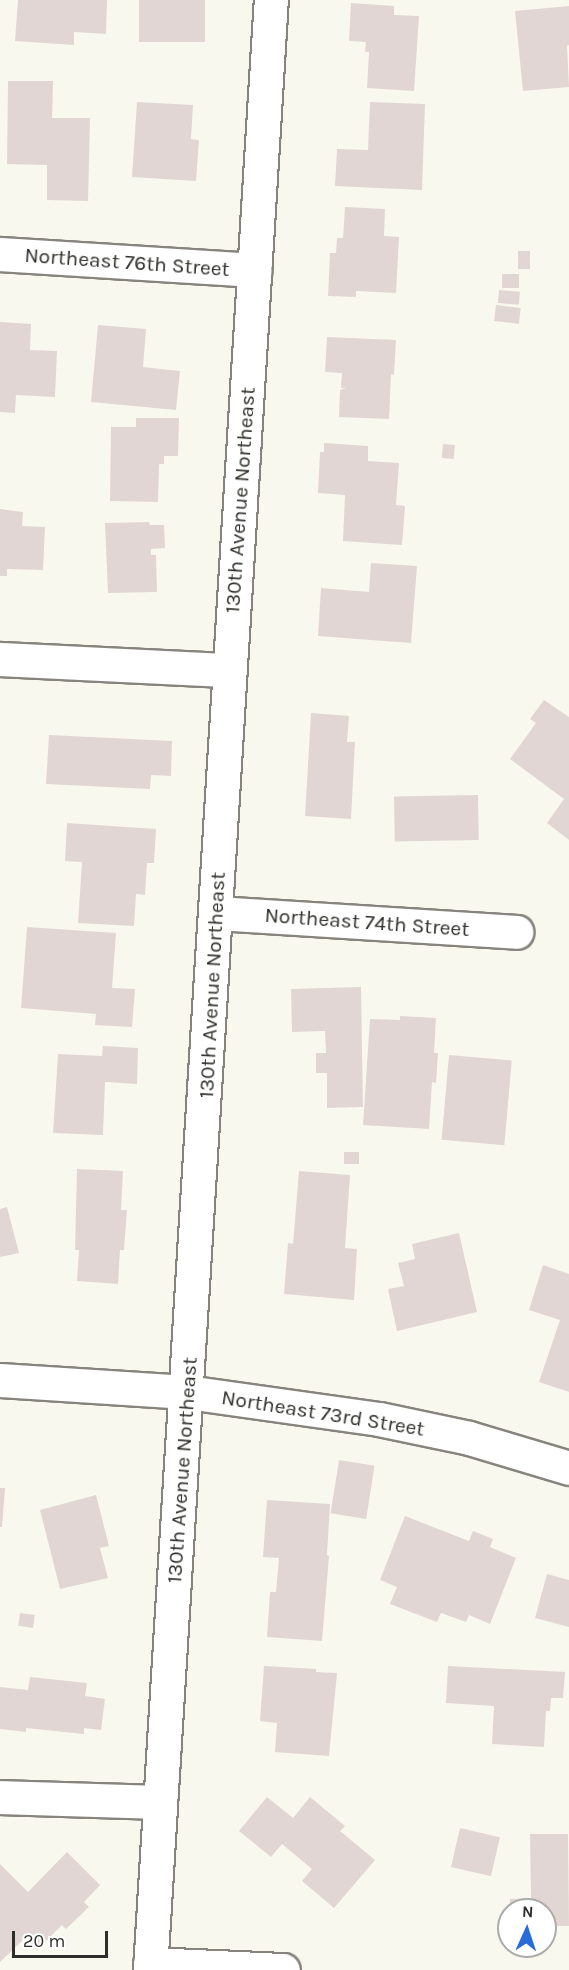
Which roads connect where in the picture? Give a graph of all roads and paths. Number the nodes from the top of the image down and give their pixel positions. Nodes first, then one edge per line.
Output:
1 (272, 0) edge
2 (0, 254) edge
3 (254, 270) junction
4 (0, 659) edge
5 (229, 670) junction
6 (217, 913) junction
7 (516, 932) dead end
8 (0, 1380) edge
9 (187, 1392) junction
10 (569, 1468) edge
11 (0, 1797) edge
12 (160, 1802) junction
13 (150, 1967) edge
14 (283, 1970) edge

1 - 3 street, 130th Avenue Northeast
2 - 3 street, Northeast 76th Street
3 - 5 street, 130th Avenue Northeast
4 - 5 street
5 - 6 street, 130th Avenue Northeast
6 - 7 street, Northeast 74th Street
6 - 9 street, 130th Avenue Northeast
8 - 9 street, Northeast 73rd Street
9 - 10 street, Northeast 73rd Street
9 - 12 street, 130th Avenue Northeast
11 - 12 street
12 - 13 street, 130th Avenue Northeast
13 - 14 street

